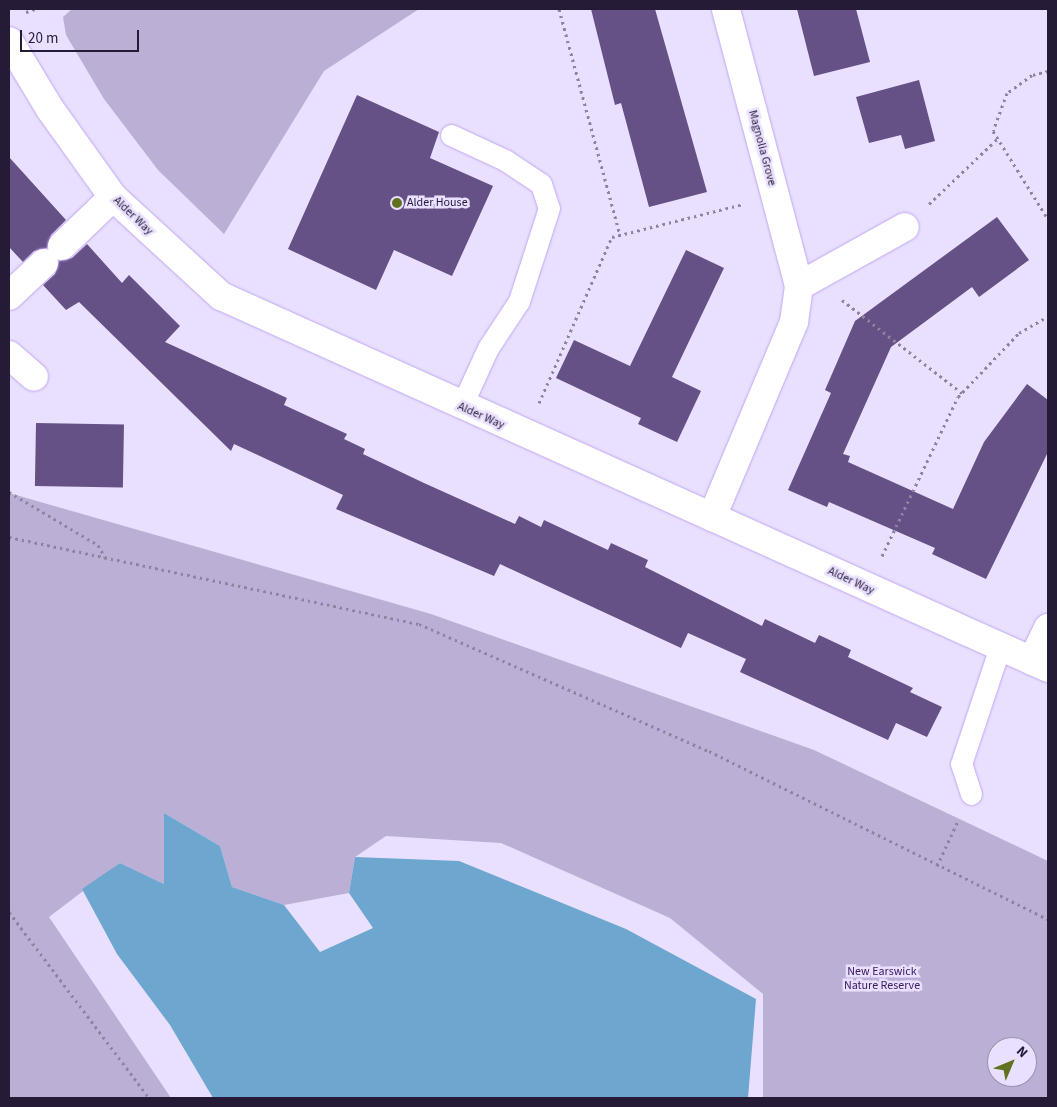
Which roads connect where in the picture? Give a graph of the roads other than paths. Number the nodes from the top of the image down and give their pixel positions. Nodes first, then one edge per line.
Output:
1 (726, 9) edge
2 (9, 41) edge
3 (451, 134) dead end
4 (113, 197) junction
5 (905, 228) road end
6 (808, 281) junction
7 (9, 296) edge
8 (9, 355) edge
9 (34, 377) dead end
10 (461, 407) junction
11 (712, 517) junction
12 (1048, 628) edge
13 (1000, 647) junction
14 (1040, 664) edge
15 (971, 794) road end

1 - 6 street, Magnolia Grove
2 - 4 street, Alder Way
3 - 10 lane
4 - 7 street
4 - 10 street, Alder Way
5 - 6 street
6 - 11 street, Magnolia Grove
8 - 9 street
10 - 11 street, Alder Way
11 - 13 street, Alder Way
12 - 14 street
13 - 14 street, Alder Way
13 - 15 lane

